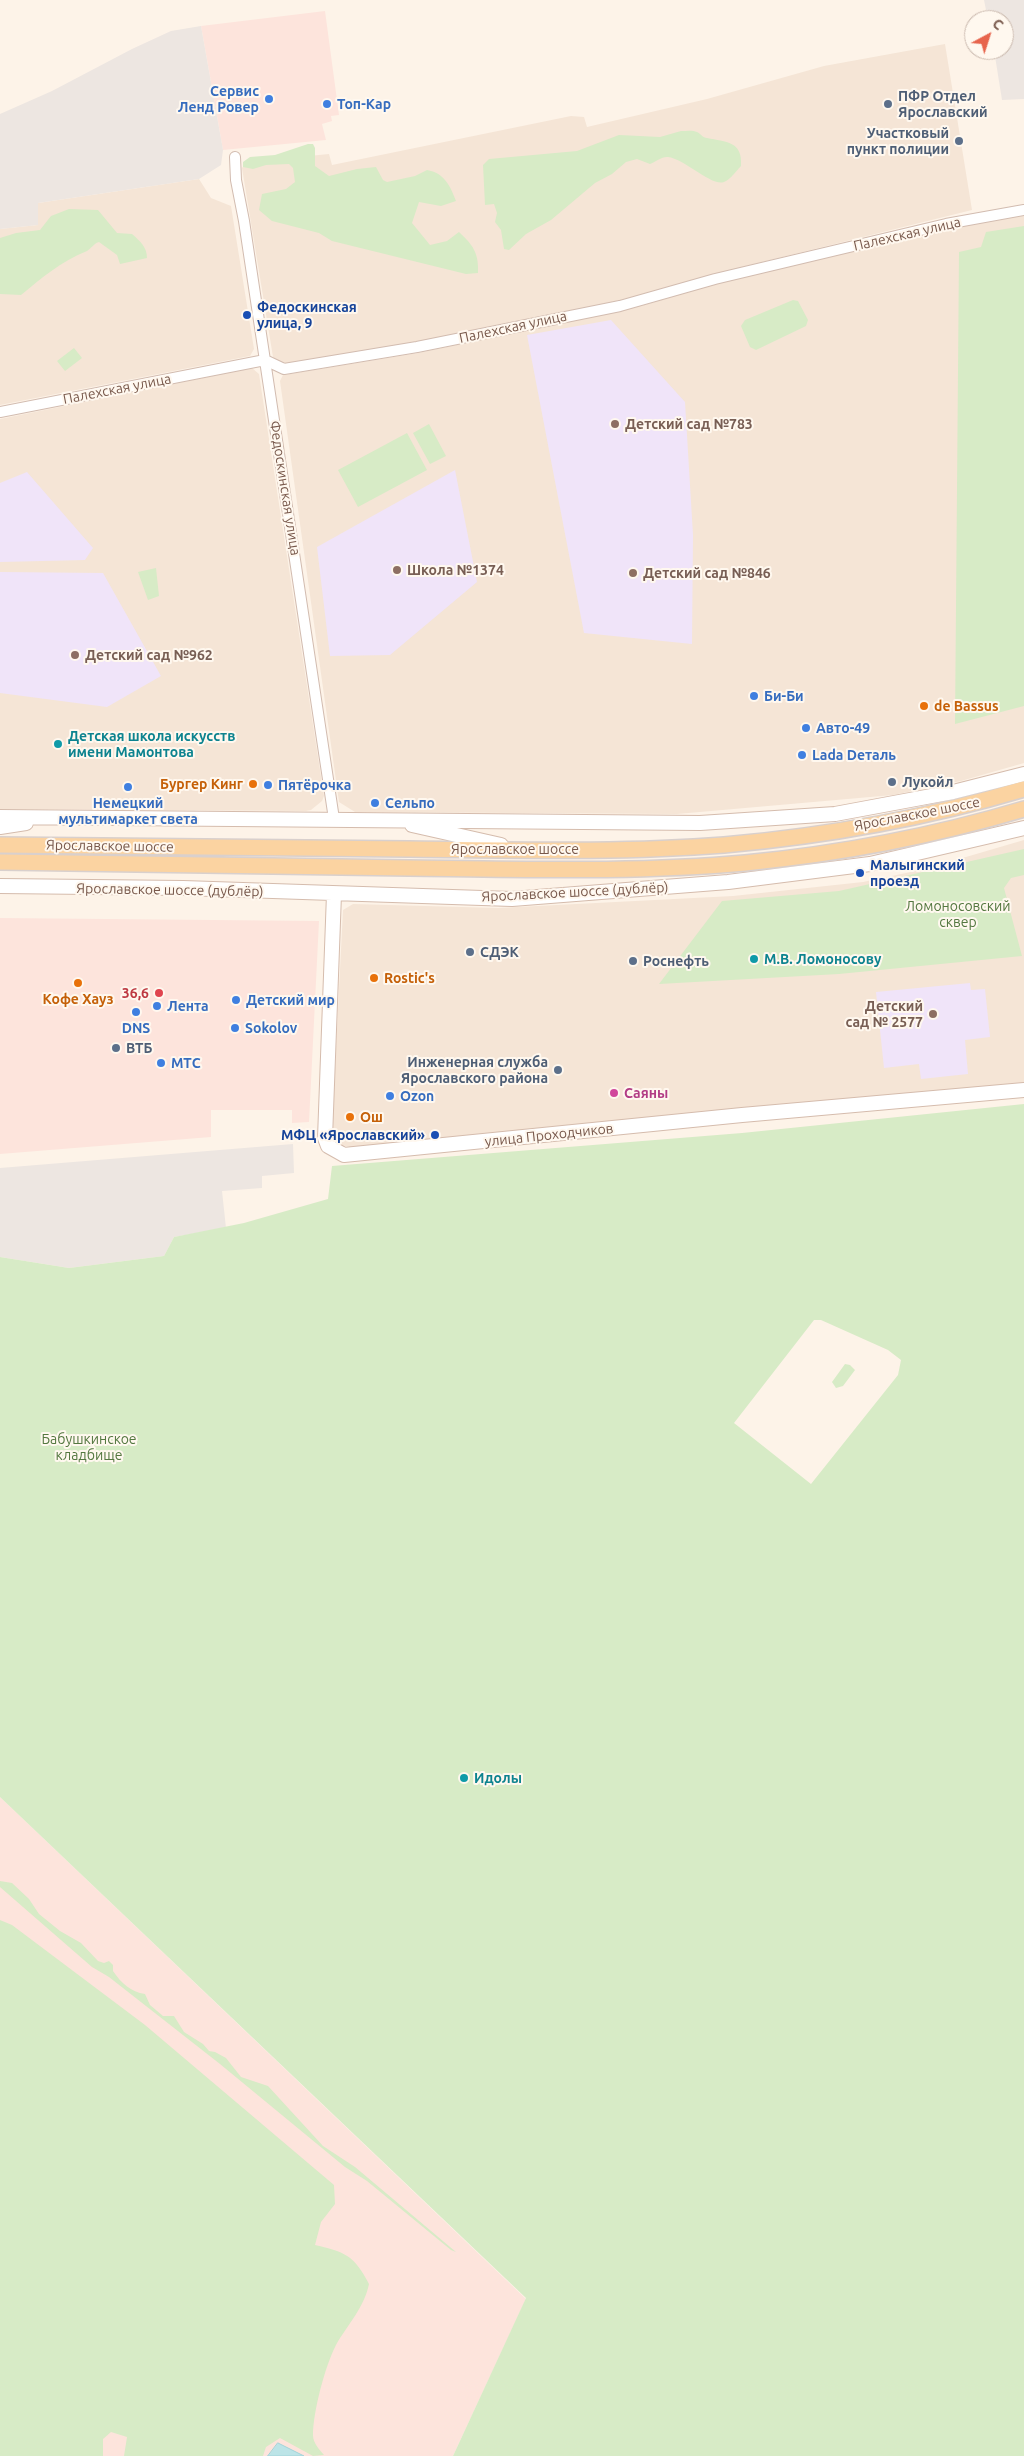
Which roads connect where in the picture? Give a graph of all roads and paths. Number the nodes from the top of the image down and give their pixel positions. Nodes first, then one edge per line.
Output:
1 (235, 157) dead end
2 (1024, 210) edge
3 (265, 360) junction
4 (0, 412) edge
5 (1024, 774) edge
6 (1024, 789) edge
7 (1024, 809) edge
8 (0, 816) edge
9 (59, 817) junction
10 (334, 819) junction
11 (393, 820) junction
12 (0, 827) edge
13 (1024, 828) edge
14 (0, 845) edge
15 (529, 850) junction
16 (4, 863) edge
17 (0, 886) edge
18 (334, 894) junction
19 (1024, 1090) edge

1 - 3 street, Федоскинская улица
2 - 3 street, Палехская улица
3 - 4 street, Палехская улица
3 - 10 street, Федоскинская улица
5 - 11 street
6 - 15 main road, Ярославское шоссе
7 - 16 main road, Ярославское шоссе
8 - 9 street
9 - 10 street
9 - 12 street
10 - 11 street
11 - 15 street
13 - 18 street, Ярославское шоссе (дублёр)
14 - 15 main road, Ярославское шоссе
17 - 18 street, Ярославское шоссе (дублёр)
18 - 19 street, улица Проходчиков

